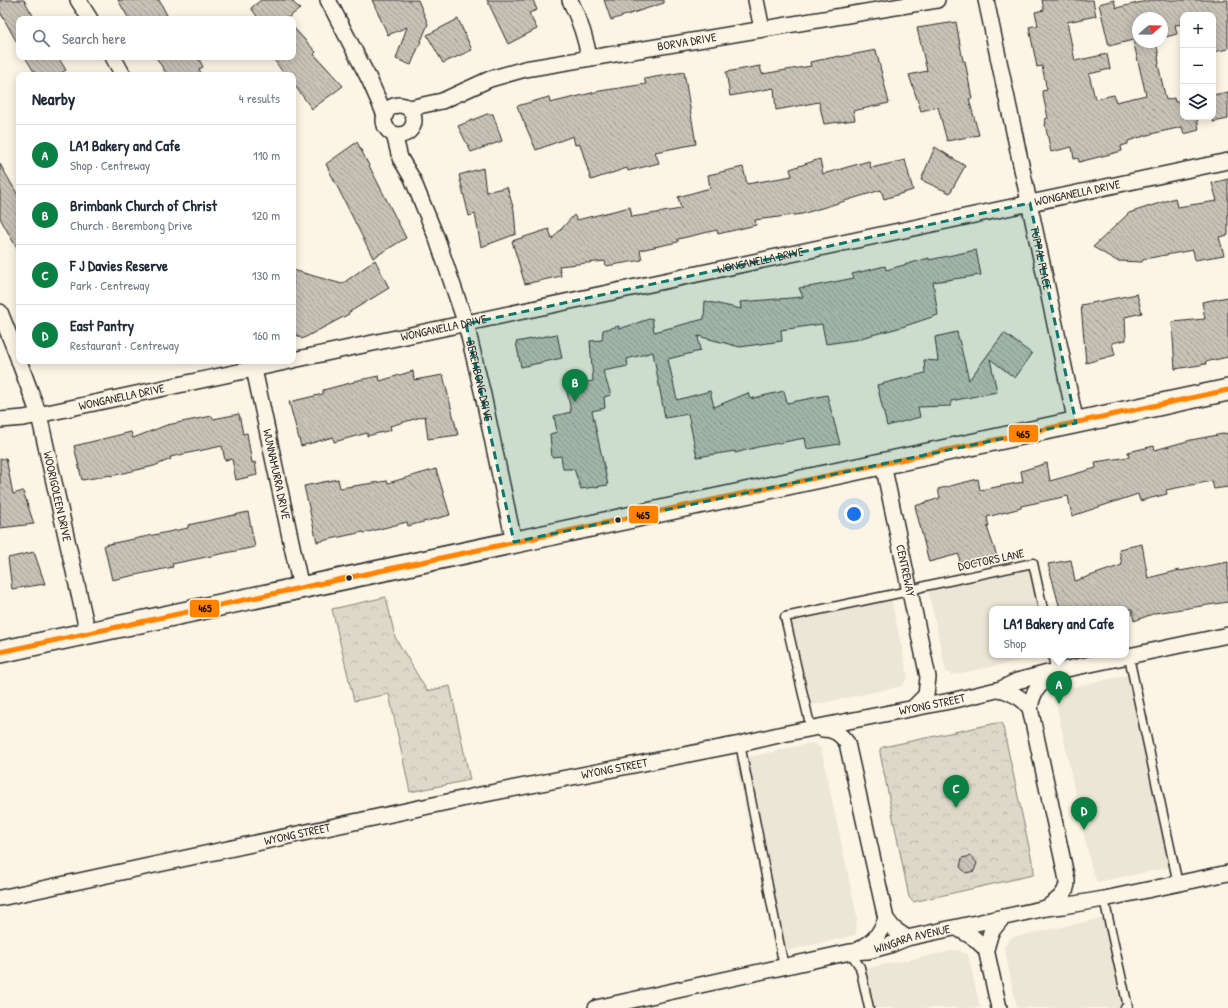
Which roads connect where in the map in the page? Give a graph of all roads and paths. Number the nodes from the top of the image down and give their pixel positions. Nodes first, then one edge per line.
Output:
1 (78, 0) edge
2 (328, 0) edge
3 (570, 0) edge
4 (756, 0) edge
5 (937, 0) edge
6 (986, 0) edge
7 (88, 16) edge
8 (762, 29) junction
9 (589, 58) junction
10 (115, 60) edge
11 (121, 72) edge
12 (401, 120) junction
13 (1228, 161) edge
14 (1030, 203) junction
15 (0, 312) edge
16 (466, 324) junction
17 (16, 353) edge
18 (296, 360) edge
19 (20, 364) edge
20 (262, 364) edge
21 (252, 365) edge
22 (1228, 390) edge
23 (39, 415) junction
24 (0, 420) edge
25 (1076, 423) junction
26 (883, 464) junction
27 (514, 542) junction
28 (301, 588) junction
29 (909, 592) junction
30 (1042, 606) edge
31 (88, 634) junction
32 (1228, 635) edge
33 (0, 652) edge
34 (1129, 657) joint
35 (1053, 658) edge
36 (1124, 658) edge
37 (1056, 672) junction
38 (928, 677) junction
39 (1001, 689) junction
40 (955, 700) junction
41 (913, 708) junction
42 (1030, 708) junction
43 (865, 718) junction
44 (811, 729) junction
45 (740, 744) junction
46 (850, 752) junction
47 (1228, 873) edge
48 (1178, 884) junction
49 (1067, 885) junction
50 (0, 898) edge
51 (1104, 898) junction
52 (1046, 908) junction
53 (1003, 917) junction
54 (886, 919) junction
55 (957, 928) junction
56 (907, 938) junction
57 (986, 949) junction
58 (850, 952) junction
59 (784, 967) junction
60 (596, 1008) edge
61 (869, 1008) edge
62 (999, 1008) edge
63 (1125, 1008) edge

1 - 7 street
2 - 12 street, BEREMBONG DRIVE
3 - 9 street
4 - 8 street
5 - 8 street, BORVA DRIVE
6 - 14 street, TUPPAL PLACE
8 - 9 street, BORVA DRIVE
9 - 12 street, BORVA DRIVE
10 - 11 street
12 - 16 street, BEREMBONG DRIVE
13 - 14 street, WONGANELLA DRIVE
14 - 16 street, WONGANELLA DRIVE
14 - 25 street, TUPPAL PLACE
15 - 17 street, WOORIGOLEEN DRIVE
16 - 18 street, WONGANELLA DRIVE
16 - 27 street, BEREMBONG DRIVE
19 - 23 street, WOORIGOLEEN DRIVE
20 - 21 street, WONGANELLA DRIVE
21 - 23 street, WONGANELLA DRIVE
21 - 28 street, WUNNAMURRA DRIVE
22 - 25 main road
23 - 24 street, WONGANELLA DRIVE
23 - 31 street, WOORIGOLEEN DRIVE
25 - 26 main road
26 - 27 main road
26 - 29 street, CENTREWAY
27 - 28 main road
28 - 31 main road
29 - 30 lane, DOCTORS LANE
29 - 38 street, CENTREWAY
29 - 44 lane
31 - 33 main road
32 - 34 street, WYONG STREET
34 - 48 lane
35 - 37 lane
36 - 37 street, WYONG STREET
37 - 39 street, WYONG STREET
37 - 42 street
38 - 40 street, CENTREWAY
38 - 41 street, CENTREWAY
39 - 40 street, WYONG STREET
39 - 42 street
40 - 41 street, WYONG STREET
41 - 43 street, WYONG STREET
42 - 49 street
43 - 44 street, WYONG STREET
43 - 46 street
44 - 45 street, WYONG STREET
44 - 46 street
45 - 50 street, WYONG STREET
45 - 59 lane
46 - 54 street
47 - 48 street, WINGARA AVENUE
48 - 51 street, WINGARA AVENUE
49 - 51 street
49 - 52 street
51 - 52 street, WINGARA AVENUE
51 - 63 lane
52 - 53 street, WINGARA AVENUE
53 - 55 street, WINGARA AVENUE
53 - 57 street
54 - 56 street
54 - 58 street
55 - 56 street, WINGARA AVENUE
55 - 57 street
56 - 58 street, WINGARA AVENUE
57 - 62 street
58 - 59 street, WINGARA AVENUE
58 - 61 lane
59 - 60 street, WINGARA AVENUE

